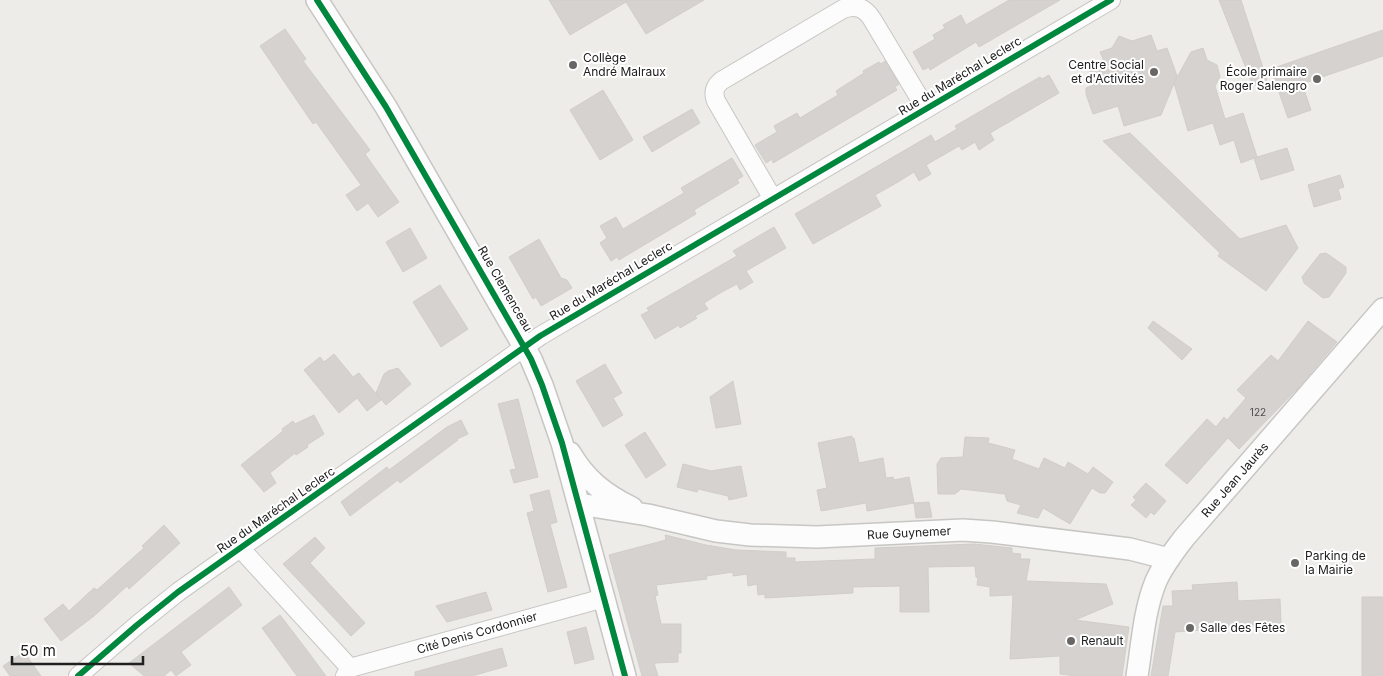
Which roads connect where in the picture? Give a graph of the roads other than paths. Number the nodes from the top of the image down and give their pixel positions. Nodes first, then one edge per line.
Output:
1 (317, 0) edge
2 (1111, 0) edge
3 (926, 109) junction
4 (773, 199) junction
5 (1383, 309) edge
6 (525, 347) junction
7 (558, 431) junction
8 (607, 494) junction
9 (578, 501) junction
10 (627, 512) junction
11 (648, 515) junction
12 (590, 544) junction
13 (240, 549) junction
14 (1168, 559) junction
15 (604, 598) junction
16 (348, 672) edge
17 (78, 676) edge
18 (625, 676) edge
19 (1137, 676) edge

1 - 6 street, Rue Clemenceau
2 - 3 street, Rue du Maréchal Leclerc
3 - 4 street, Rue du Maréchal Leclerc
3 - 4 street, Rue du Maréchal Leclerc
4 - 6 street, Rue du Maréchal Leclerc
5 - 14 street, Rue Jean Jaurès
6 - 7 street, Rue Clemenceau
6 - 13 street, Rue du Maréchal Leclerc
7 - 8 street, Rue Guynemer
7 - 9 street, Rue Clemenceau
8 - 9 street
8 - 11 street, Rue Guynemer
9 - 10 street, Rue Guynemer
9 - 12 street, Rue Clemenceau
10 - 11 street, Rue Guynemer
10 - 12 street, Rue Guynemer
11 - 14 street, Rue Guynemer
12 - 15 street, Rue Clemenceau
13 - 16 street, Cité Denis Cordonnier
13 - 17 street, Rue du Maréchal Leclerc
14 - 19 street, Rue Jean Jaurès
15 - 16 street, Cité Denis Cordonnier
15 - 18 street, Rue Clemenceau

